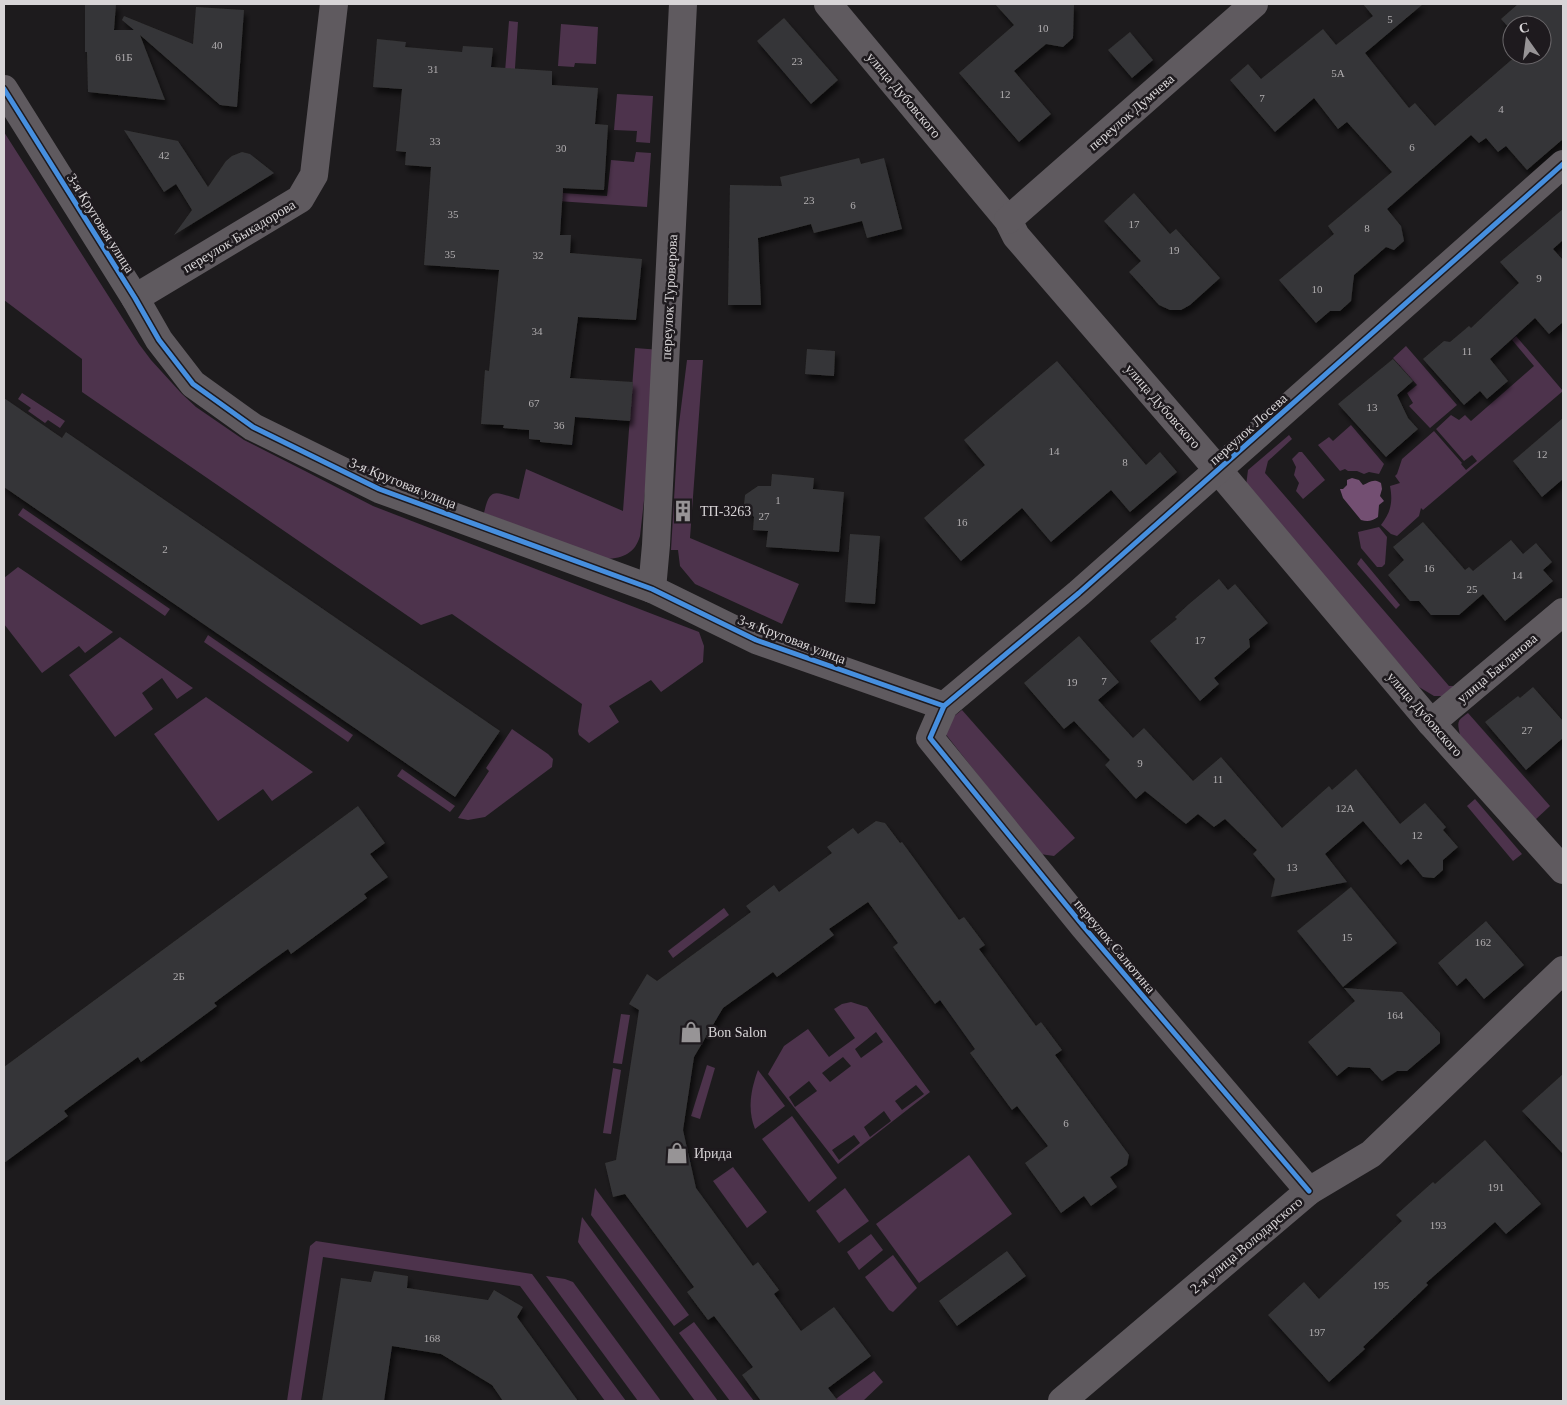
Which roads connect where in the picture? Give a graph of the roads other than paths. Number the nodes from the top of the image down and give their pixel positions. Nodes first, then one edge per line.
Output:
1 (334, 4) edge
2 (683, 4) edge
3 (828, 4) edge
4 (1254, 4) edge
5 (4, 88) edge
6 (1563, 164) edge
7 (1008, 220) junction
8 (135, 298) junction
9 (1218, 470) junction
10 (652, 589) junction
11 (1563, 612) edge
12 (944, 706) junction
13 (1431, 723) junction
14 (1563, 870) edge
15 (1563, 970) edge
16 (1309, 1191) junction
17 (1062, 1401) edge

1 - 8 street, переулок Быкадорова
2 - 10 street, переулок Туроверова
3 - 7 street, улица Дубовского
4 - 7 street, переулок Думчева
5 - 8 street, 3-я Круговая улица
6 - 9 street, переулок Лосева
7 - 9 street, улица Дубовского
8 - 10 street, 3-я Круговая улица
9 - 12 street, переулок Лосева
9 - 13 street, улица Дубовского
10 - 12 street, 3-я Круговая улица
11 - 13 street, улица Бакланова
12 - 16 street, переулок Салютина
13 - 14 street, улица Дубовского
15 - 16 street, 2-я улица Володарского
16 - 17 street, 2-я улица Володарского

